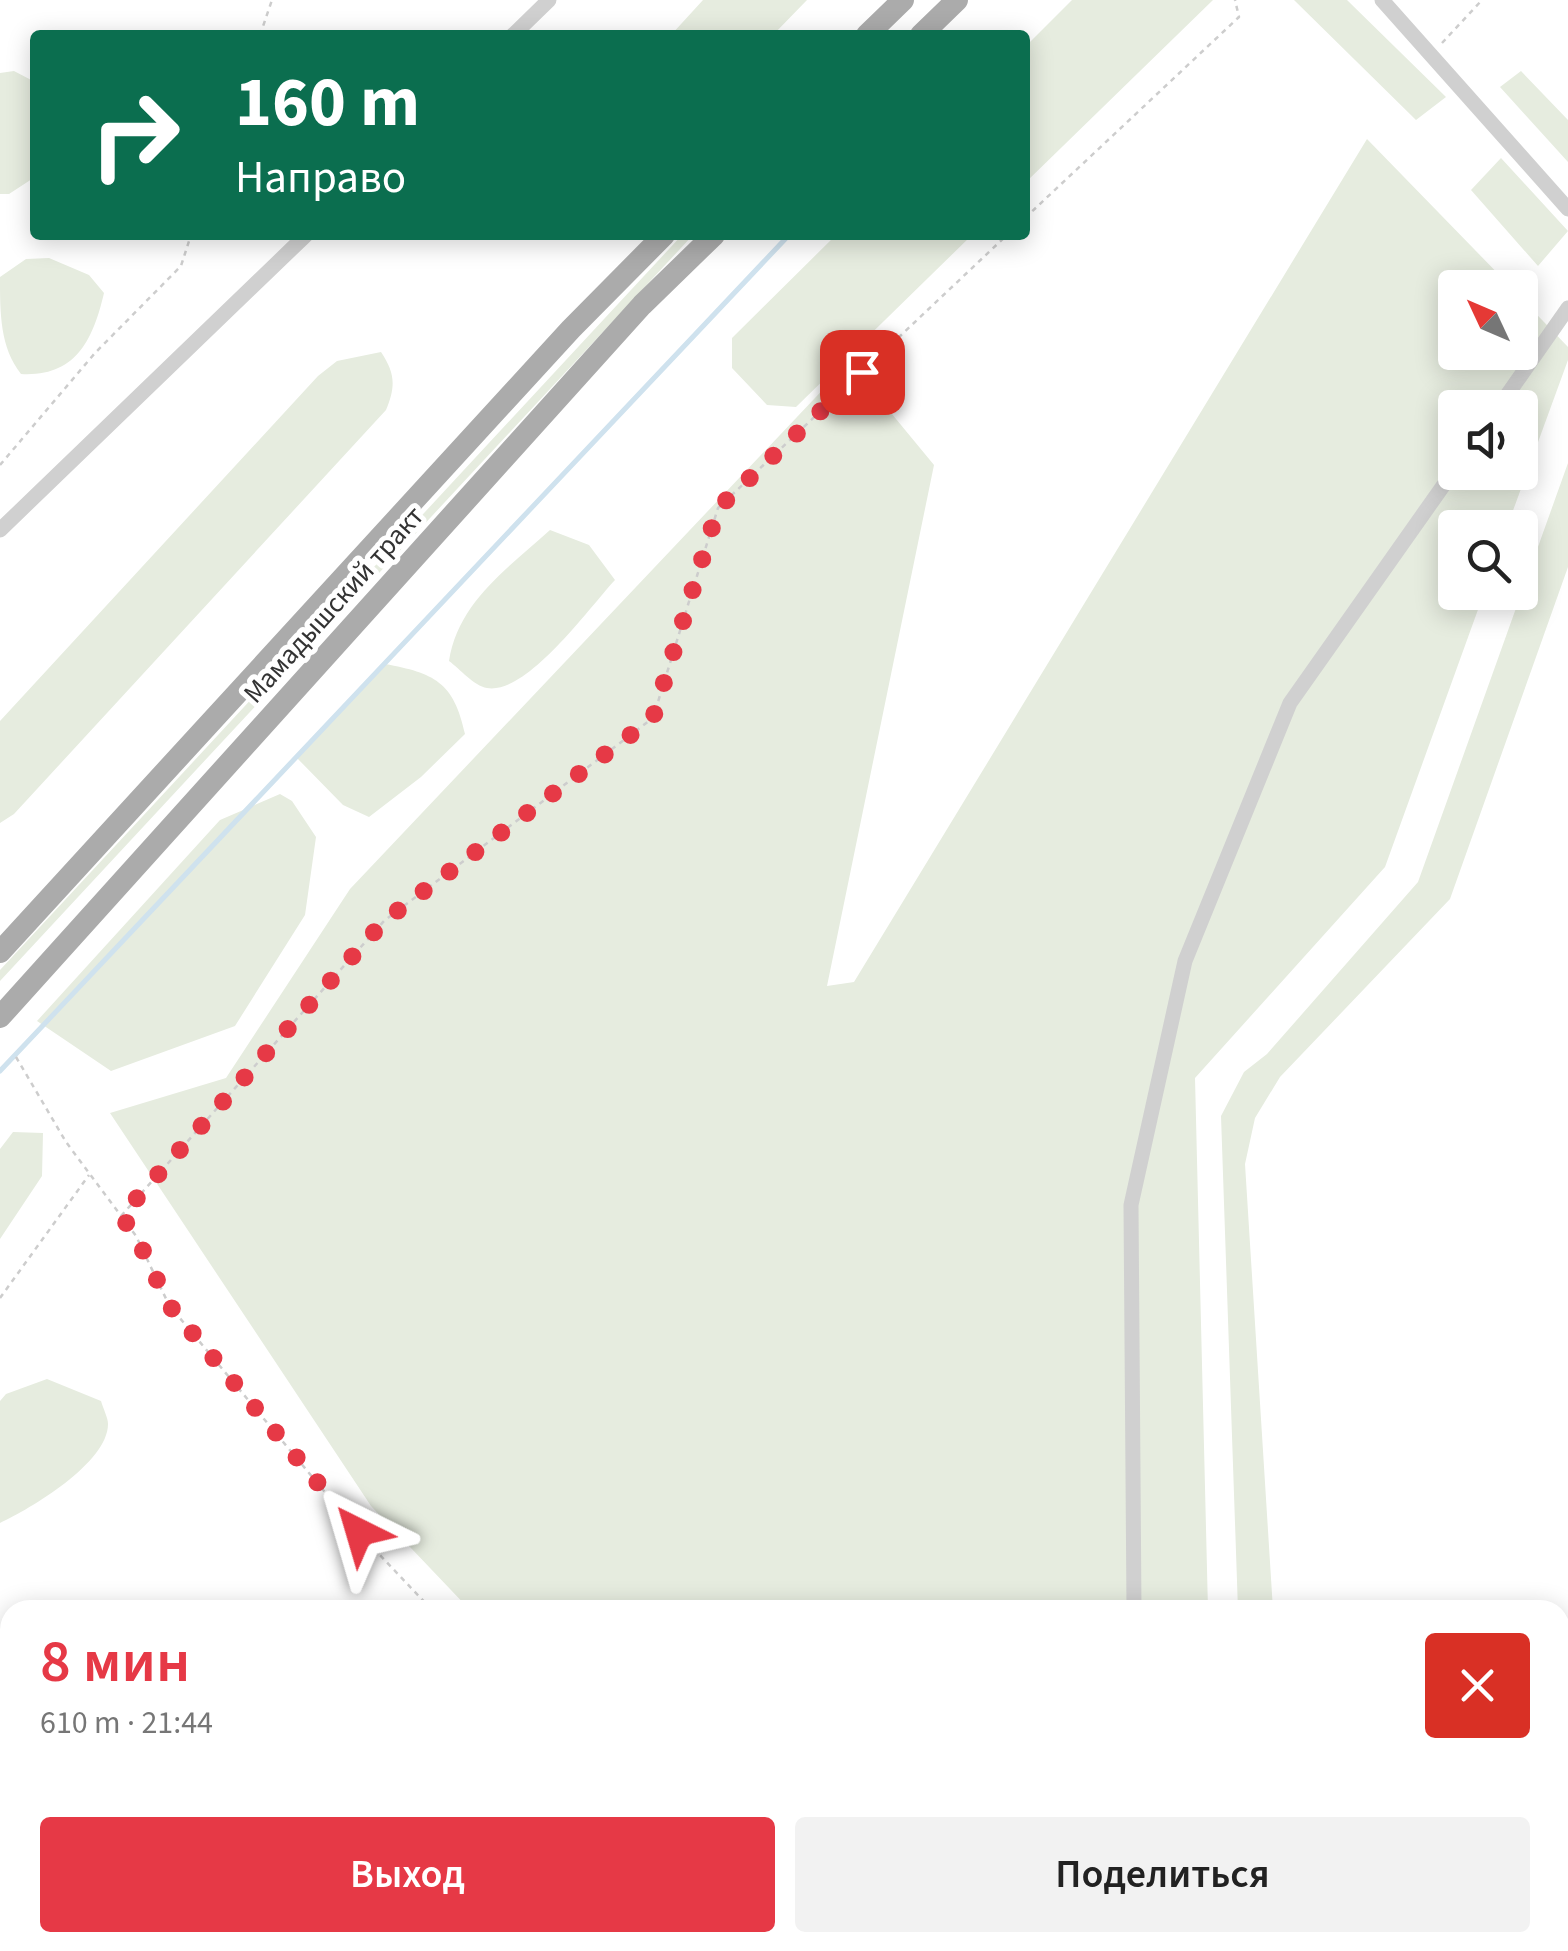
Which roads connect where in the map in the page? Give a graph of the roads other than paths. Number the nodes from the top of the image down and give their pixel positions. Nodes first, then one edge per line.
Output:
1 (550, 0) edge
2 (903, 0) edge
3 (957, 0) edge
4 (1382, 0) edge
5 (518, 30) edge
6 (872, 30) edge
7 (926, 30) edge
8 (1568, 209) edge
9 (301, 240) edge
10 (659, 240) edge
11 (709, 240) edge
12 (1568, 308) edge
13 (1511, 390) edge
14 (1440, 490) edge
15 (0, 530) edge
16 (36, 912) junction
17 (0, 935) edge
18 (0, 952) edge
19 (0, 1017) edge
20 (1134, 1600) edge

1 - 5 street
2 - 6 main road
3 - 7 main road
4 - 8 street
9 - 15 street
10 - 16 main road, Мамадышский тракт
11 - 19 main road, Мамадышский тракт
12 - 13 street
14 - 20 street
16 - 17 street
16 - 18 main road, Мамадышский тракт

